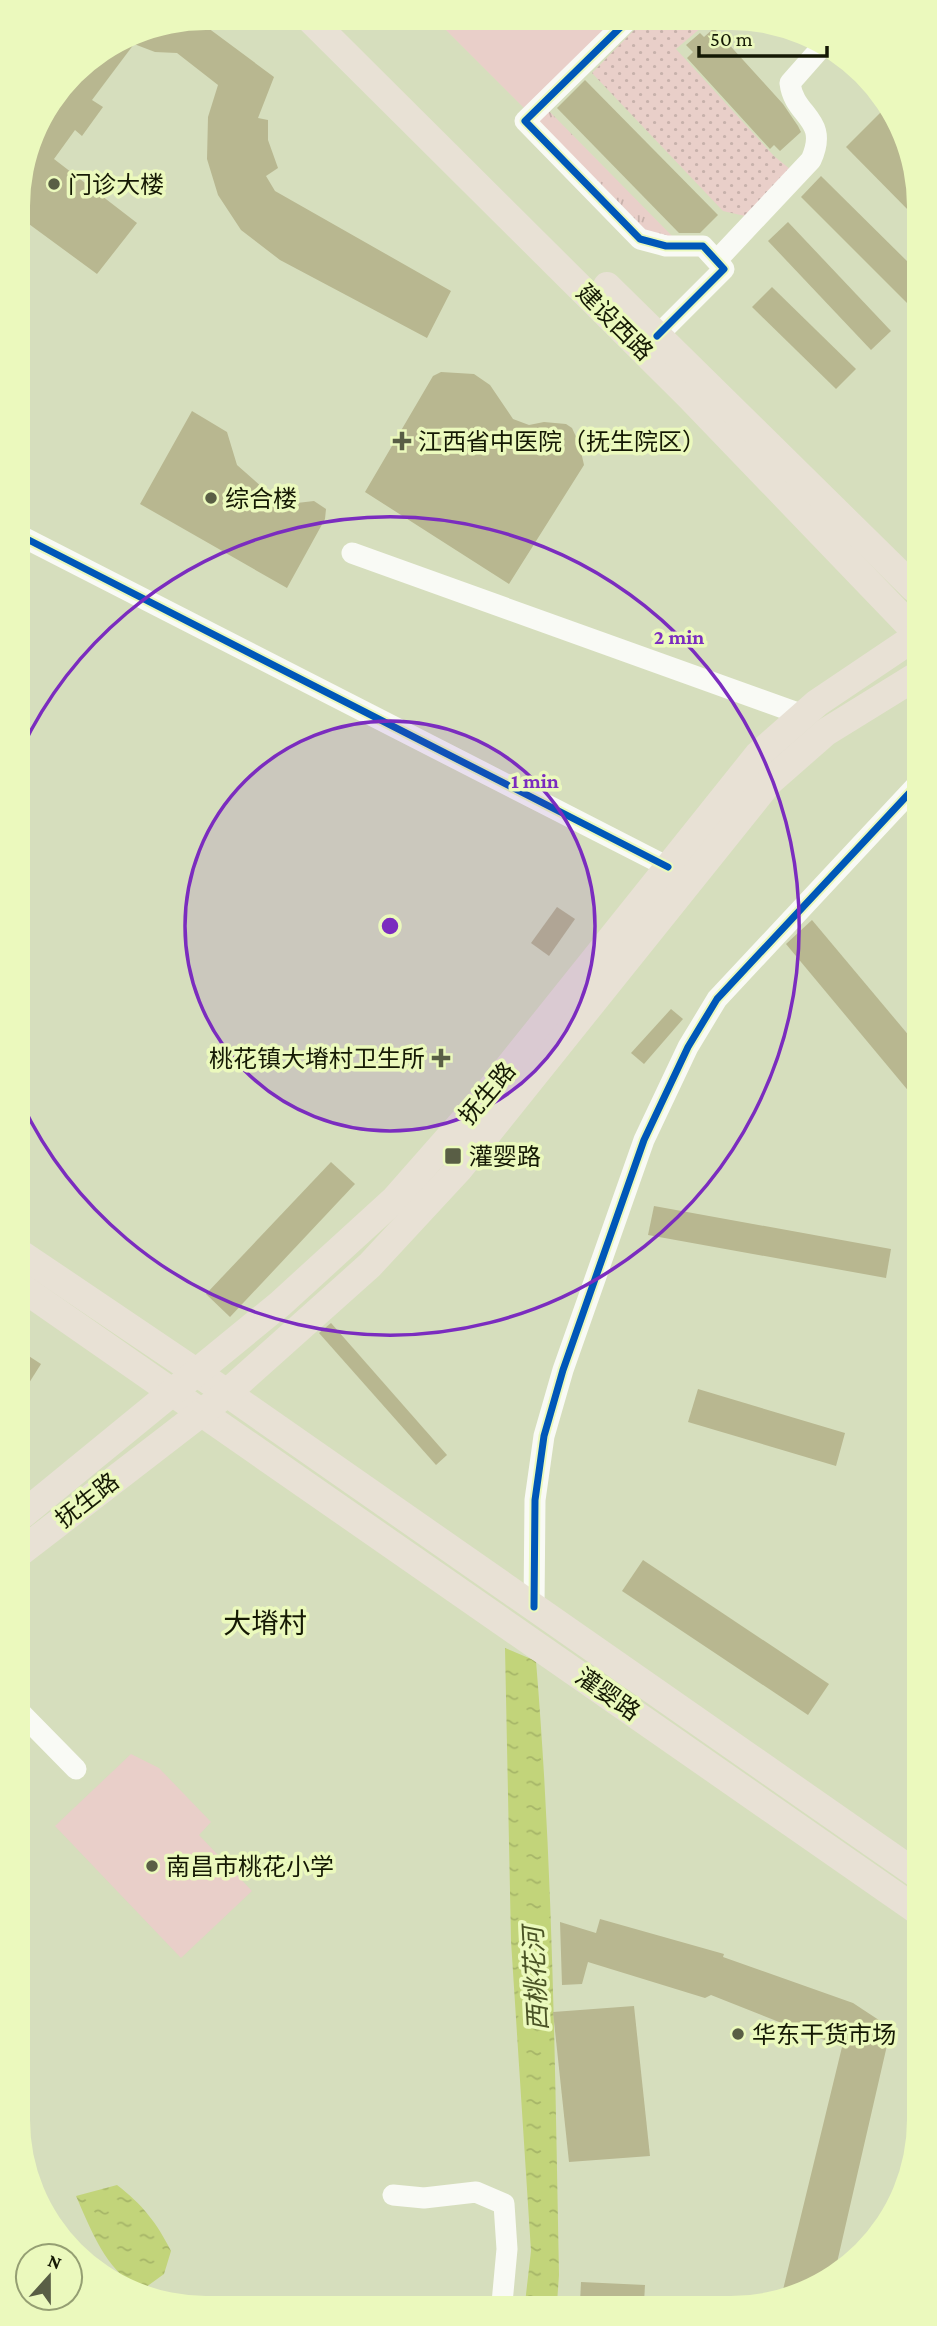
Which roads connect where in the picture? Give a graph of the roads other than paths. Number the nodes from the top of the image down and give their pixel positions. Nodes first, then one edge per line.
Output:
1 (321, 30) edge
2 (343, 30) edge
3 (618, 30) edge
4 (818, 52) edge
5 (718, 258) junction
6 (657, 336) junction
7 (30, 542) edge
8 (352, 553) dead end
9 (907, 580) edge
10 (907, 626) edge
11 (907, 640) edge
12 (907, 682) edge
13 (803, 715) junction
14 (907, 796) edge
15 (668, 867) junction
16 (30, 1260) edge
17 (30, 1293) edge
18 (197, 1373) junction
19 (173, 1392) junction
20 (227, 1393) junction
21 (203, 1411) junction
22 (30, 1508) edge
23 (30, 1545) edge
24 (534, 1606) junction
25 (30, 1722) edge
26 (76, 1769) dead end
27 (907, 1867) edge
28 (907, 1903) edge
29 (393, 2195) dead end
30 (503, 2296) edge

1 - 10 main road, 建设西路
2 - 6 main road, 建设西路
3 - 5 street
4 - 5 street
5 - 6 street
6 - 9 main road, 建设西路
7 - 15 street
8 - 13 street
11 - 13 main road, 抚生路
12 - 20 main road, 抚生路
13 - 15 main road, 抚生路
14 - 24 street
15 - 18 main road, 抚生路
16 - 18 main road, 灌婴路
17 - 19 main road, 灌婴路
18 - 19 main road, 抚生路
18 - 20 main road, 灌婴路
19 - 21 main road, 灌婴路
19 - 22 main road, 抚生路
20 - 21 main road, 抚生路
20 - 24 main road, 灌婴路
21 - 23 main road, 抚生路
21 - 28 main road, 灌婴路
24 - 27 main road, 灌婴路
25 - 26 street
29 - 30 street

